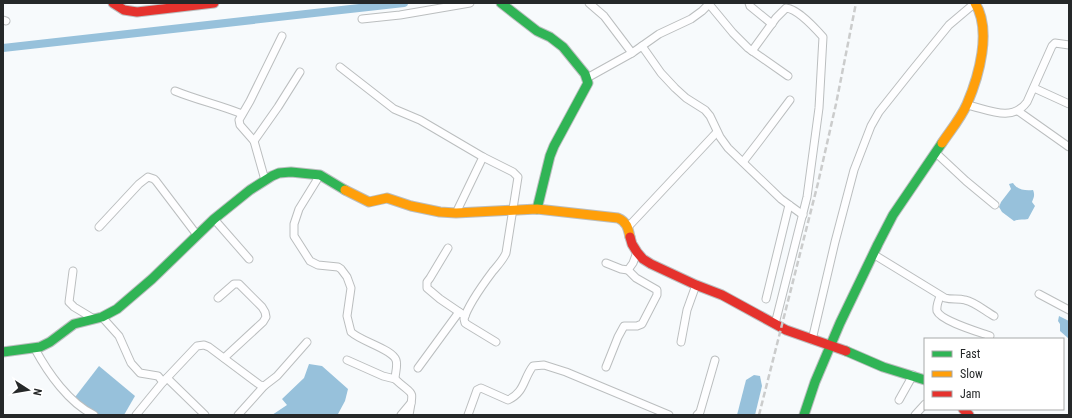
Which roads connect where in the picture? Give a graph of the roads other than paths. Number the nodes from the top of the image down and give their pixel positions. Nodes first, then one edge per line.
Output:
1 (113, 3) edge
2 (214, 3) edge
3 (470, 3) edge
4 (501, 3) edge
5 (589, 3) edge
6 (710, 3) edge
7 (749, 3) edge
8 (975, 3) edge
9 (362, 19) dead end
10 (772, 24) junction
11 (282, 36) dead end
12 (1069, 45) edge
13 (642, 46) junction
14 (752, 51) junction
15 (632, 53) junction
16 (340, 67) dead end
17 (300, 72) dead end
18 (788, 76) dead end
19 (587, 78) junction
20 (1034, 88) junction
21 (175, 91) dead end
22 (790, 100) dead end
23 (1069, 104) edge
24 (967, 105) junction
25 (1018, 111) junction
26 (242, 114) junction
27 (717, 132) junction
28 (254, 140) junction
29 (1069, 147) edge
30 (936, 153) junction
31 (483, 157) junction
32 (743, 162) junction
33 (320, 175) junction
34 (265, 180) junction
35 (789, 205) junction
36 (995, 205) dead end
37 (537, 209) junction
38 (513, 211) junction
39 (456, 214) junction
40 (802, 215) junction
41 (214, 219) junction
42 (99, 227) dead end
43 (628, 227) junction
44 (197, 235) junction
45 (448, 248) dead end
46 (637, 252) junction
47 (873, 254) junction
48 (249, 259) dead end
49 (606, 263) dead end
50 (628, 270) junction
51 (73, 271) dead end
52 (696, 285) junction
53 (1039, 294) dead end
54 (940, 296) junction
55 (218, 298) dead end
56 (766, 299) dead end
57 (1069, 310) edge
58 (462, 314) junction
59 (994, 316) dead end
60 (98, 318) junction
61 (775, 324) junction
62 (990, 336) dead end
63 (812, 340) junction
64 (307, 342) dead end
65 (496, 342) dead end
66 (681, 342) dead end
67 (831, 346) junction
68 (35, 349) junction
69 (3, 352) edge
70 (224, 358) junction
71 (347, 360) dead end
72 (715, 360) dead end
73 (606, 367) dead end
74 (418, 368) dead end
75 (913, 375) junction
76 (395, 379) junction
77 (165, 380) junction
78 (924, 380) edge
79 (264, 386) junction
80 (899, 400) dead end
81 (412, 401) junction
82 (924, 405) edge
83 (94, 415) edge
84 (136, 415) edge
85 (204, 415) edge
86 (238, 415) edge
87 (401, 415) edge
88 (409, 415) edge
89 (468, 415) edge
90 (669, 415) edge
91 (697, 415) edge
92 (804, 415) edge
93 (914, 415) edge

1 - 2 street
3 - 9 street
4 - 19 street
5 - 15 street
6 - 13 street
6 - 14 street
7 - 10 street
8 - 24 street
8 - 63 street
10 - 14 street
10 - 40 street
11 - 26 street
12 - 20 street
13 - 15 street
13 - 27 street
14 - 18 street
15 - 19 street
16 - 31 street
17 - 28 street
19 - 37 street
20 - 23 street
20 - 25 street
21 - 26 street
22 - 32 street
24 - 25 street
24 - 30 street
25 - 29 street
26 - 28 street
27 - 32 street
27 - 43 street
28 - 34 street
30 - 36 street
30 - 47 street
31 - 38 street
31 - 39 street
32 - 35 street
33 - 34 street
33 - 39 street
33 - 76 street
34 - 41 street
35 - 40 street
35 - 56 street
37 - 38 street
37 - 43 street
38 - 39 street
38 - 58 street
40 - 61 street
41 - 44 street
41 - 48 street
42 - 44 street
43 - 46 street
44 - 60 street
45 - 58 street
46 - 50 street
46 - 52 street
47 - 54 street
47 - 67 street
49 - 50 street
50 - 73 street
51 - 60 street
52 - 61 street
52 - 66 street
53 - 57 street
54 - 59 street
54 - 62 street
55 - 70 street
58 - 65 street
58 - 74 street
60 - 68 street
60 - 77 street
61 - 63 street
63 - 67 street
64 - 79 street
67 - 75 street
67 - 92 street
68 - 69 street
68 - 83 street
70 - 77 street
70 - 79 street
71 - 76 street
72 - 91 street
75 - 78 street
75 - 80 street
76 - 81 street
77 - 84 street
77 - 85 street
79 - 86 street
81 - 87 street
81 - 88 street
82 - 93 street
89 - 90 street

